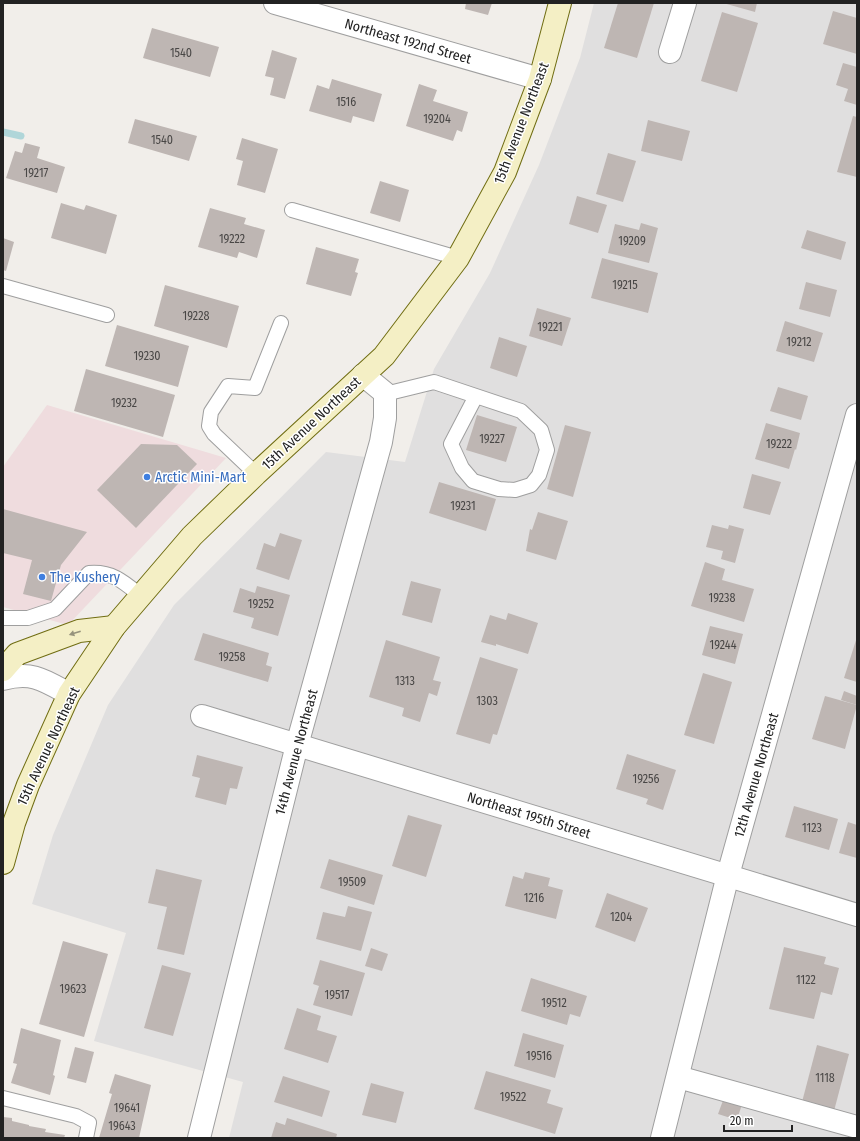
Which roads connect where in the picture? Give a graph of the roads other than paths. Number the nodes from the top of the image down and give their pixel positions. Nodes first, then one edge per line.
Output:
1 (275, 3) edge
2 (560, 3) edge
3 (685, 3) edge
4 (670, 52) dead end
5 (540, 79) junction
6 (292, 210) dead end
7 (458, 258) junction
8 (3, 286) edge
9 (107, 315) dead end
10 (282, 323) dead end
11 (364, 375) junction
12 (385, 394) junction
13 (476, 396) junction
14 (857, 415) edge
15 (256, 474) junction
16 (141, 596) junction
17 (3, 618) edge
18 (114, 627) junction
19 (3, 670) edge
20 (3, 679) edge
21 (68, 694) junction
22 (202, 716) dead end
23 (297, 745) junction
24 (3, 863) edge
25 (728, 876) junction
26 (857, 915) edge
27 (678, 1078) junction
28 (3, 1098) edge
29 (857, 1127) edge
30 (86, 1138) edge
31 (199, 1138) edge
32 (662, 1138) edge

1 - 5 street, Northeast 192nd Street
2 - 5 main road, 15th Avenue Northeast
3 - 4 street
5 - 7 main road, 15th Avenue Northeast
6 - 7 lane
7 - 11 main road, 15th Avenue Northeast
8 - 9 lane
10 - 15 lane
11 - 12 street
11 - 15 main road, 15th Avenue Northeast
12 - 13 lane
12 - 23 street, 14th Avenue Northeast
13 - 13 lane
14 - 25 street, 12th Avenue Northeast
15 - 16 main road, 15th Avenue Northeast
16 - 17 lane
16 - 18 main road, 15th Avenue Northeast
18 -> 19 main road
18 - 21 main road, 15th Avenue Northeast
20 - 21 street
21 - 24 main road, 15th Avenue Northeast
22 - 23 street, Northeast 195th Street
23 - 25 street, Northeast 195th Street
23 - 31 street, 14th Avenue Northeast
25 - 26 street, Northeast 195th Street
25 - 27 street, 12th Avenue Northeast
27 - 29 street
27 - 32 street, 12th Avenue Northeast
28 - 30 lane

